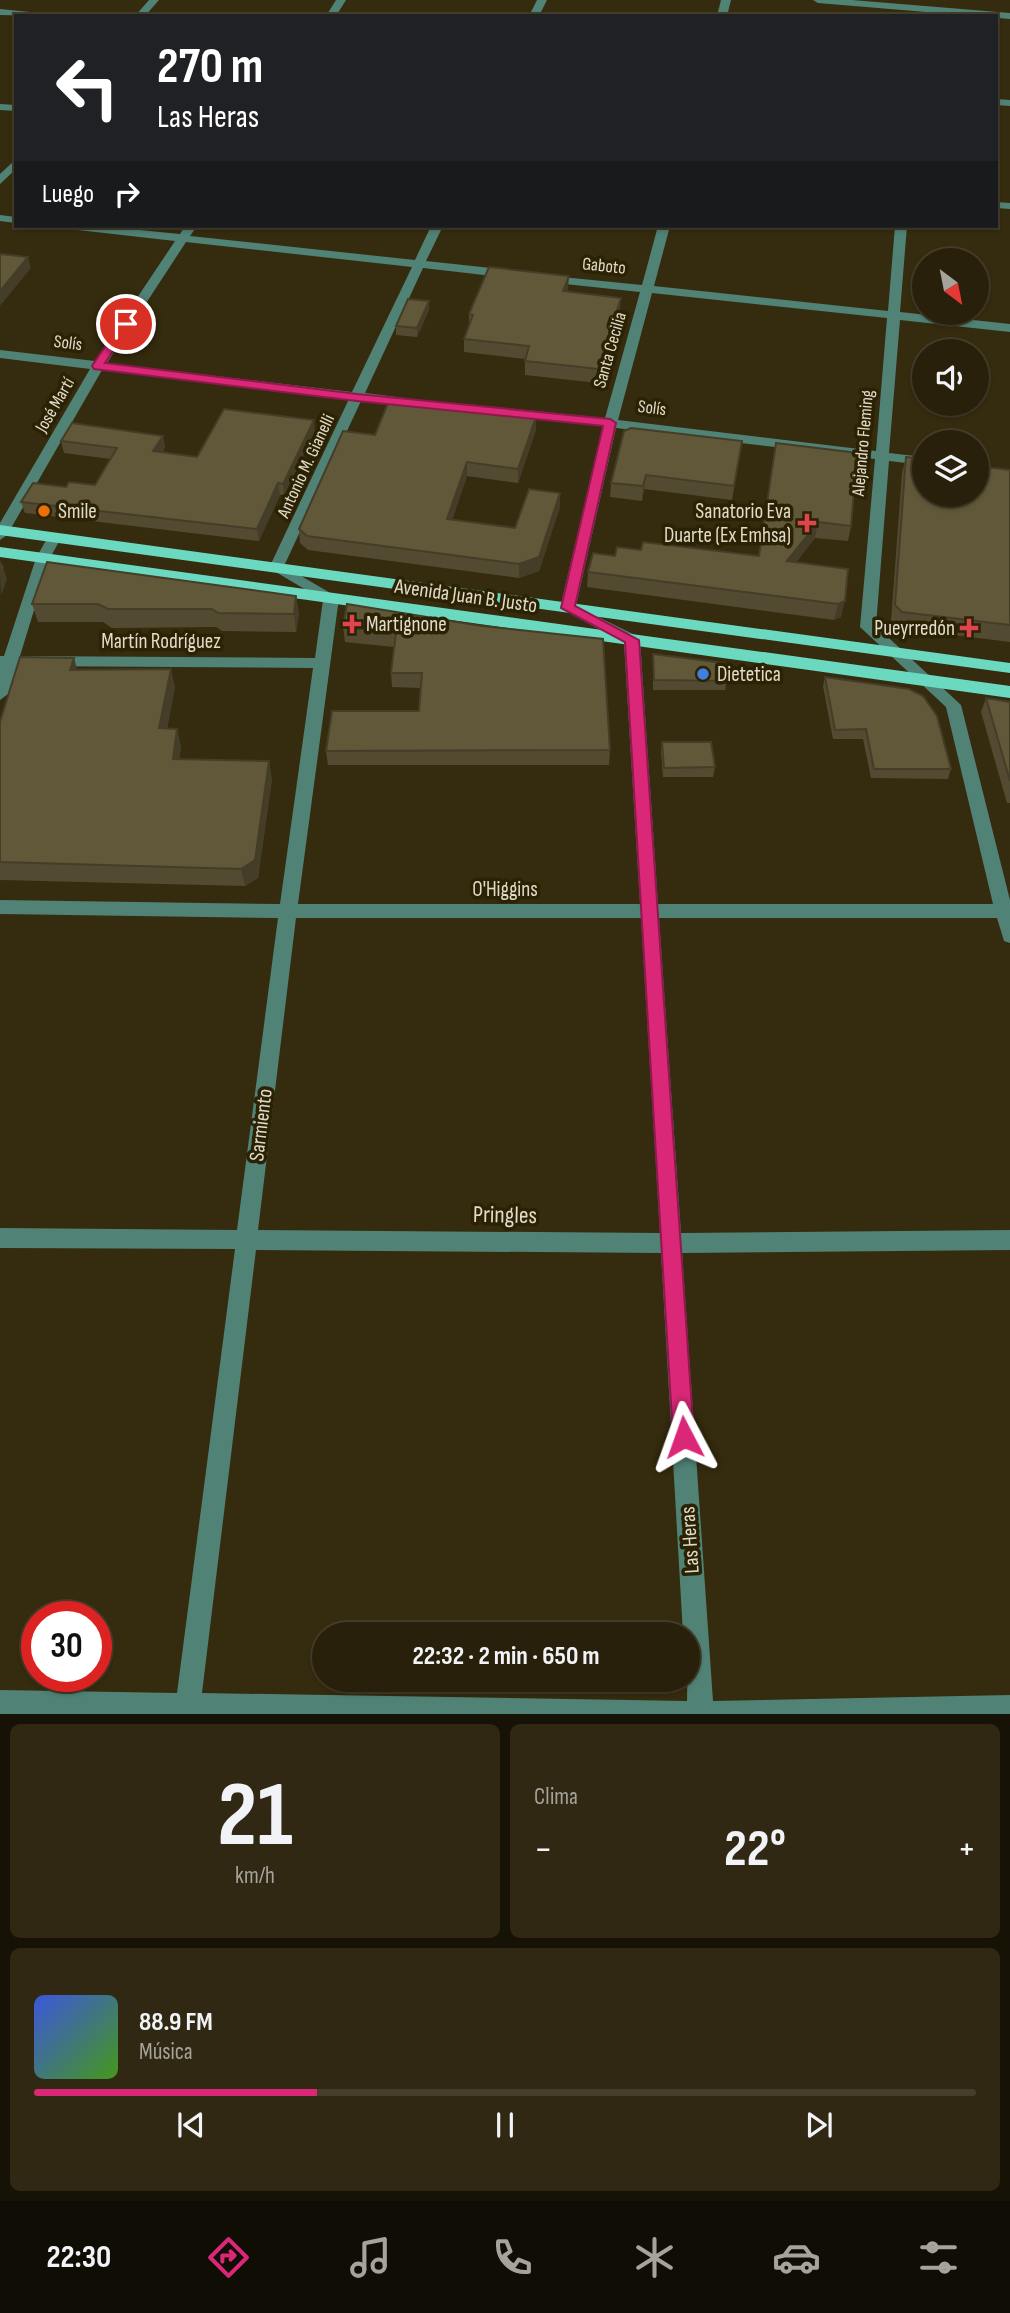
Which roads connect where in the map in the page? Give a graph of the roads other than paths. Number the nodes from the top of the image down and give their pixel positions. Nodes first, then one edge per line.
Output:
1 (154, 0) edge
2 (818, 0) edge
3 (918, 8) edge
4 (0, 12) edge
5 (20, 14) edge
6 (142, 14) edge
7 (987, 14) edge
8 (14, 164) edge
9 (0, 181) edge
10 (86, 228) edge
11 (190, 228) edge
12 (436, 228) edge
13 (663, 228) edge
14 (901, 228) edge
15 (182, 239) junction
16 (419, 264) junction
17 (647, 289) junction
18 (893, 315) junction
19 (1010, 328) edge
20 (0, 354) edge
21 (98, 366) junction
22 (357, 397) junction
23 (424, 404) edge
24 (450, 407) edge
25 (610, 423) junction
26 (882, 455) junction
27 (912, 459) edge
28 (1, 532) edge
29 (54, 538) junction
30 (0, 552) edge
31 (43, 558) junction
32 (276, 568) junction
33 (331, 598) junction
34 (568, 608) junction
35 (632, 640) junction
36 (895, 652) junction
37 (5, 661) edge
38 (323, 663) junction
39 (1010, 668) edge
40 (925, 680) junction
41 (1010, 692) edge
42 (0, 694) edge
43 (0, 907) edge
44 (288, 911) junction
45 (1007, 911) edge
46 (649, 912) junction
47 (1010, 936) edge
48 (0, 1238) edge
49 (247, 1239) junction
50 (1010, 1240) edge
51 (671, 1243) junction
52 (0, 1703) edge
53 (1010, 1708) edge
54 (188, 1710) edge
55 (701, 1714) edge

1 - 6 street
2 - 3 street
3 - 7 street
4 - 5 street
8 - 9 street
10 - 15 street, Gaboto
11 - 15 street, José Martí
12 - 16 street, Antonio M. Gianelli
13 - 17 street, Santa Cecilia
14 - 18 street, Alejandro Fleming
15 - 16 street, Gaboto
15 - 21 street, José Martí
16 - 17 street, Gaboto
16 - 22 street, Antonio M. Gianelli
17 - 18 street, Gaboto
17 - 25 street, Santa Cecilia
18 - 19 street, Gaboto
18 - 26 street, Alejandro Fleming
20 - 21 street, Solís
21 - 22 street, Solís
21 - 28 street, José Martí
22 - 23 street, Solís
22 - 32 street, Antonio M. Gianelli
24 - 25 street, Solís
25 - 26 street, Solís
25 - 34 street, Santa Cecilia
26 - 27 street, Solís
26 - 36 street, Alejandro Fleming
28 - 29 main road, Avenida Juan B. Justo
29 - 31 street
29 - 32 main road, Avenida Juan B. Justo
30 - 31 main road, Avenida Juan B. Justo
31 - 33 main road, Avenida Juan B. Justo
31 - 37 street
32 - 33 street
32 - 34 main road, Avenida Juan B. Justo
33 - 35 main road, Avenida Juan B. Justo
33 - 38 street, Sarmiento
34 - 35 street
34 - 36 main road, Avenida Juan B. Justo
35 - 40 main road, Avenida Juan B. Justo
35 - 46 street, Las Heras
36 - 39 main road, Avenida Juan B. Justo
36 - 40 street
37 - 38 street, Martín Rodríguez
37 - 42 street
38 - 44 street, Sarmiento
40 - 41 main road, Avenida Juan B. Justo
40 - 45 street
43 - 44 street, O'Higgins
44 - 46 street, O'Higgins
44 - 49 street, Sarmiento
45 - 46 street, O'Higgins
45 - 47 street
46 - 51 street, Las Heras
48 - 49 street, Pringles
49 - 51 street, Pringles
49 - 54 street, Sarmiento
50 - 51 street, Pringles
51 - 55 street, Las Heras
52 - 54 street
53 - 55 street
54 - 55 street

